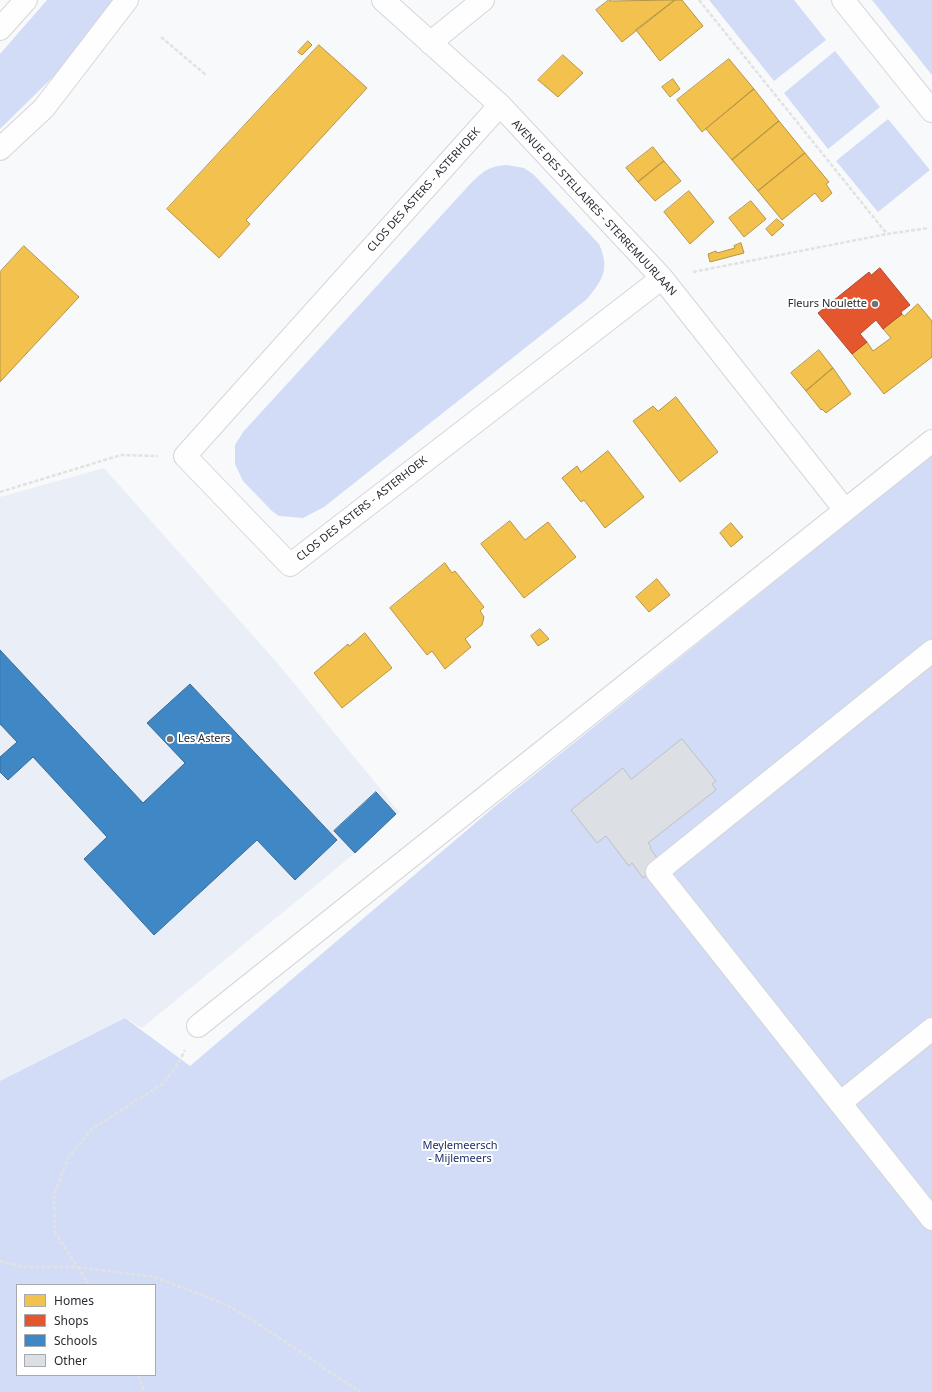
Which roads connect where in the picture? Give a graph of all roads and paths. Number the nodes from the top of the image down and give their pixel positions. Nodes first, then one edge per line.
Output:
1 (26, 0) edge
2 (127, 0) edge
3 (382, 0) edge
4 (482, 0) edge
5 (699, 0) edge
6 (843, 0) edge
7 (0, 29) edge
8 (161, 37) dead end
9 (430, 43) junction
10 (206, 75) dead end
11 (500, 105) junction
12 (932, 111) edge
13 (0, 149) edge
14 (929, 228) dead end
15 (887, 234) junction
16 (662, 278) junction
17 (932, 441) edge
18 (185, 456) junction
19 (0, 492) edge
20 (845, 510) junction
21 (930, 657) edge
22 (198, 1026) joint
23 (932, 1028) edge
24 (840, 1102) junction
25 (932, 1219) edge
26 (0, 1261) edge
27 (76, 1267) junction
28 (88, 1284) edge
29 (139, 1376) edge
30 (144, 1392) edge
31 (360, 1392) edge

1 - 7 street
2 - 13 street
3 - 9 street, AVENUE DES STELLAIRES - STERREMUURLAAN
4 - 9 street
5 - 15 path
6 - 12 street
8 - 10 path
9 - 11 street, AVENUE DES STELLAIRES - STERREMUURLAAN
11 - 16 street, AVENUE DES STELLAIRES - STERREMUURLAAN
11 - 18 street, CLOS DES ASTERS - ASTERHOEK
14 - 15 path
15 - 16 path
16 - 18 street, CLOS DES ASTERS - ASTERHOEK
16 - 20 street, AVENUE DES STELLAIRES - STERREMUURLAAN
17 - 20 street
18 - 19 path
20 - 22 street
21 - 24 street
22 - 27 path
23 - 24 street
24 - 25 street
26 - 27 path
27 - 28 path
27 - 31 path
29 - 30 path

